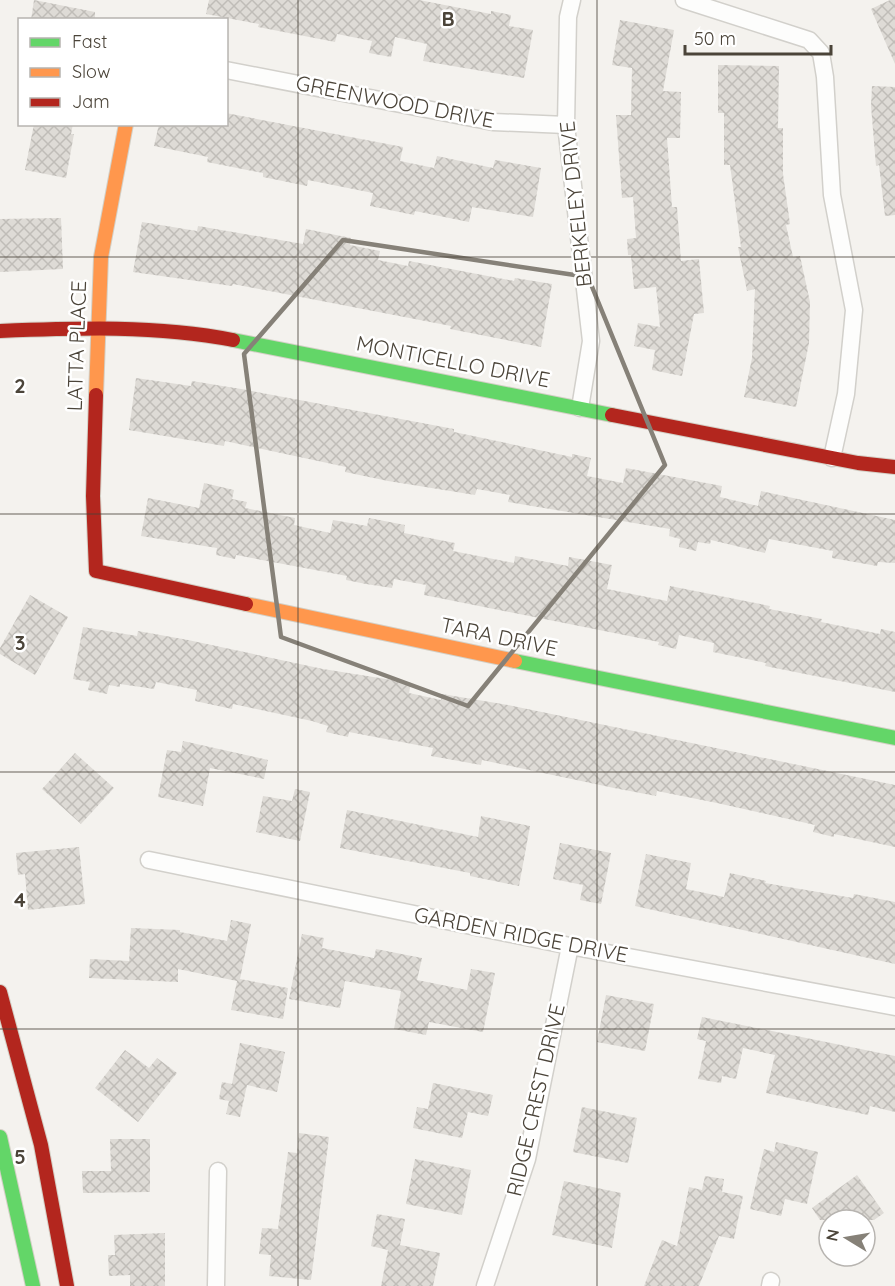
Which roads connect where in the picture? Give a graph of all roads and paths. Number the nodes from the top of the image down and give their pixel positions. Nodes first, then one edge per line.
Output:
1 (572, 0) edge
2 (684, 0) edge
3 (228, 70) edge
4 (566, 125) junction
5 (126, 126) edge
6 (99, 327) junction
7 (0, 331) edge
8 (580, 408) junction
9 (832, 458) junction
10 (895, 467) edge
11 (96, 572) joint
12 (895, 738) edge
13 (149, 860) dead end
14 (570, 946) junction
15 (0, 992) edge
16 (895, 1007) edge
17 (0, 1137) edge
18 (218, 1171) dead end
19 (33, 1286) edge
20 (67, 1286) edge
21 (216, 1286) edge
22 (485, 1286) edge

1 - 4 street, BERKELEY DRIVE
2 - 9 street
3 - 4 street, GREENWOOD DRIVE
4 - 8 street, BERKELEY DRIVE
5 - 6 street, LATTA PLACE
6 - 7 street, MONTICELLO DRIVE
6 - 8 street, MONTICELLO DRIVE
6 - 11 street, LATTA PLACE
8 - 9 street, MONTICELLO DRIVE
9 - 10 street, MONTICELLO DRIVE
11 - 12 street, TARA DRIVE
13 - 14 street, GARDEN RIDGE DRIVE
14 - 16 street, GARDEN RIDGE DRIVE
14 - 22 street, RIDGE CREST DRIVE
15 - 20 street
17 - 19 street
18 - 21 street

